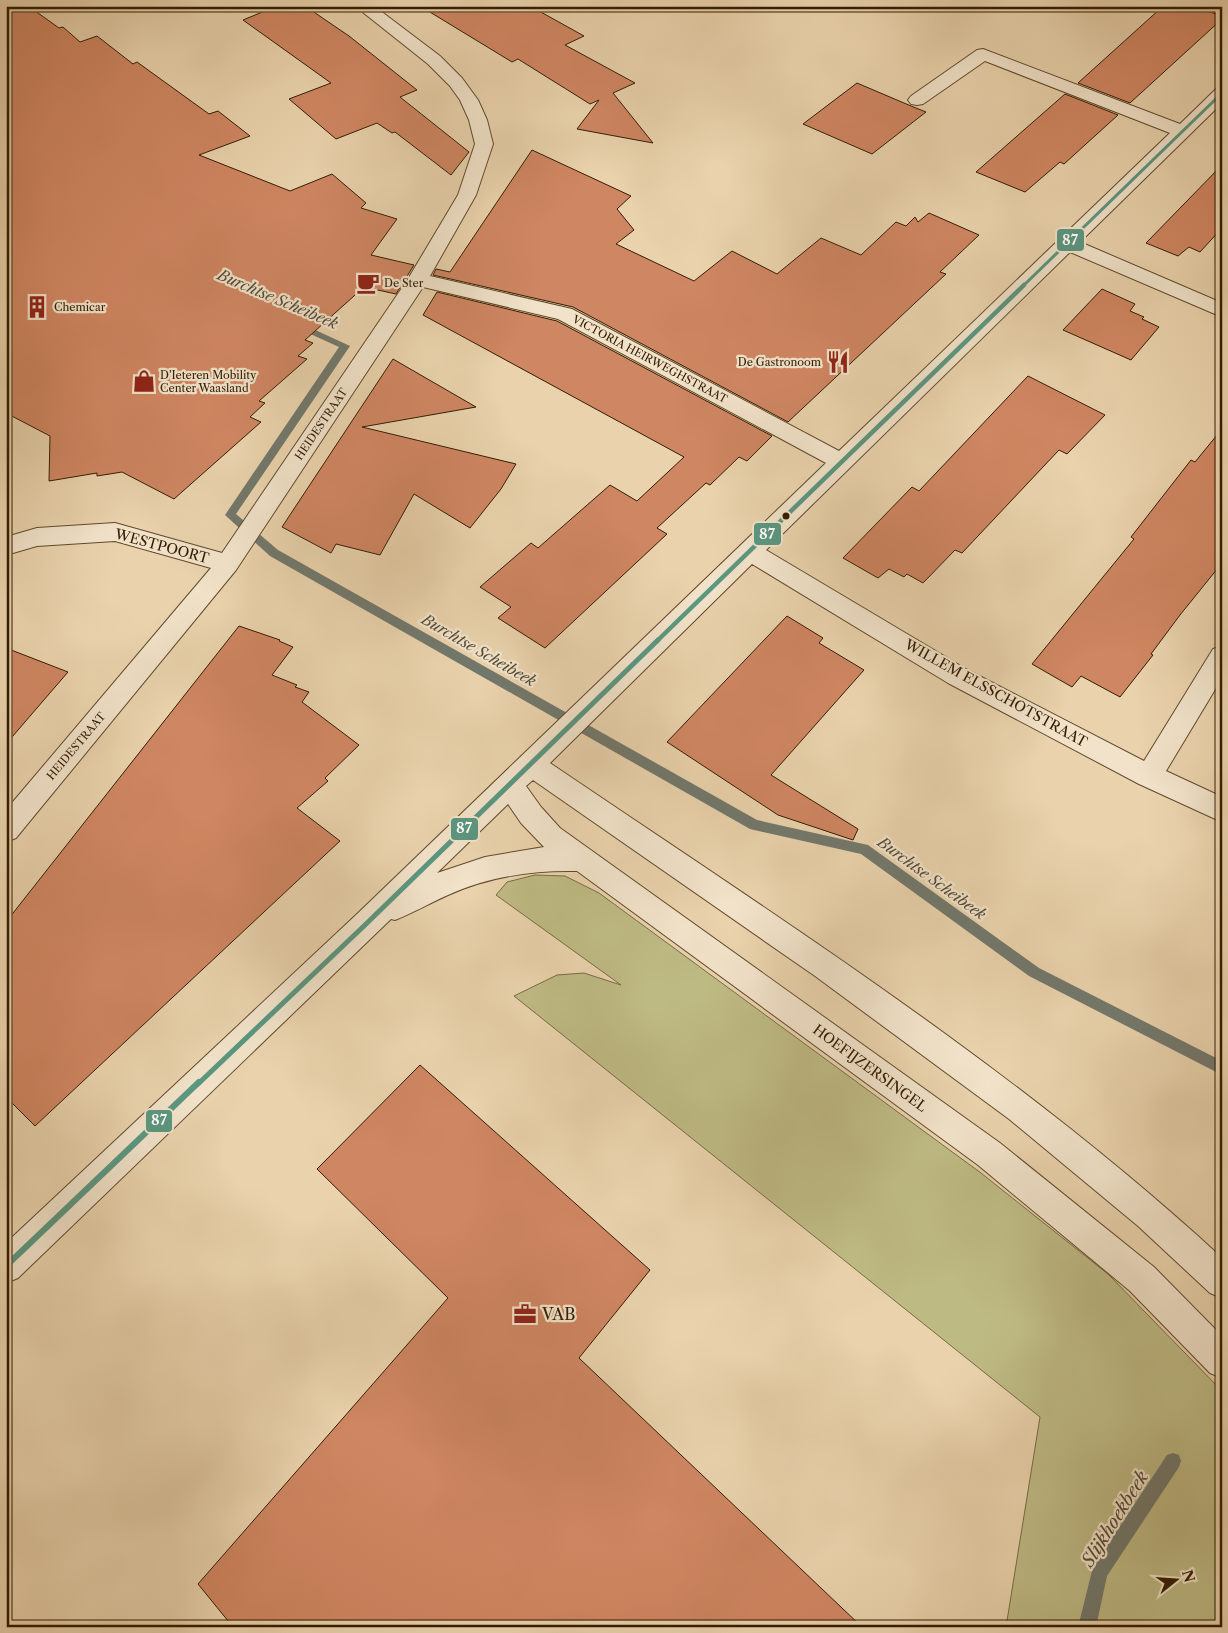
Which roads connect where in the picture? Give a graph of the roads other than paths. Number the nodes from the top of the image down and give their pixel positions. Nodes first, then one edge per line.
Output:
1 (363, 6) edge
2 (1222, 94) edge
3 (917, 100) dead end
4 (1184, 132) junction
5 (1067, 244) junction
6 (418, 280) junction
7 (1222, 311) edge
8 (842, 462) junction
9 (6, 546) edge
10 (750, 552) junction
11 (228, 564) junction
12 (1222, 656) edge
13 (521, 775) junction
14 (1149, 776) junction
15 (1222, 810) edge
16 (6, 830) edge
17 (582, 859) junction
18 (366, 924) junction
19 (6, 1266) edge
20 (1222, 1281) edge
21 (1222, 1361) edge

1 - 6 street, HEIDESTRAAT
2 - 4 street
3 - 4 street
4 - 5 street
5 - 7 street
5 - 8 street
6 - 8 street, VICTORIA HEIRWEGHSTRAAT
6 - 11 street, HEIDESTRAAT
8 - 10 street
9 - 11 street, WESTPOORT
10 - 13 street
10 - 14 street, WILLEM ELSSCHOTSTRAAT
11 - 16 street, HEIDESTRAAT
12 - 14 street
13 - 17 street, HOEFIJZERSINGEL
13 - 18 street
13 - 20 street
14 - 15 street, WILLEM ELSSCHOTSTRAAT
17 - 18 street
17 - 21 street, HOEFIJZERSINGEL
18 - 19 street

